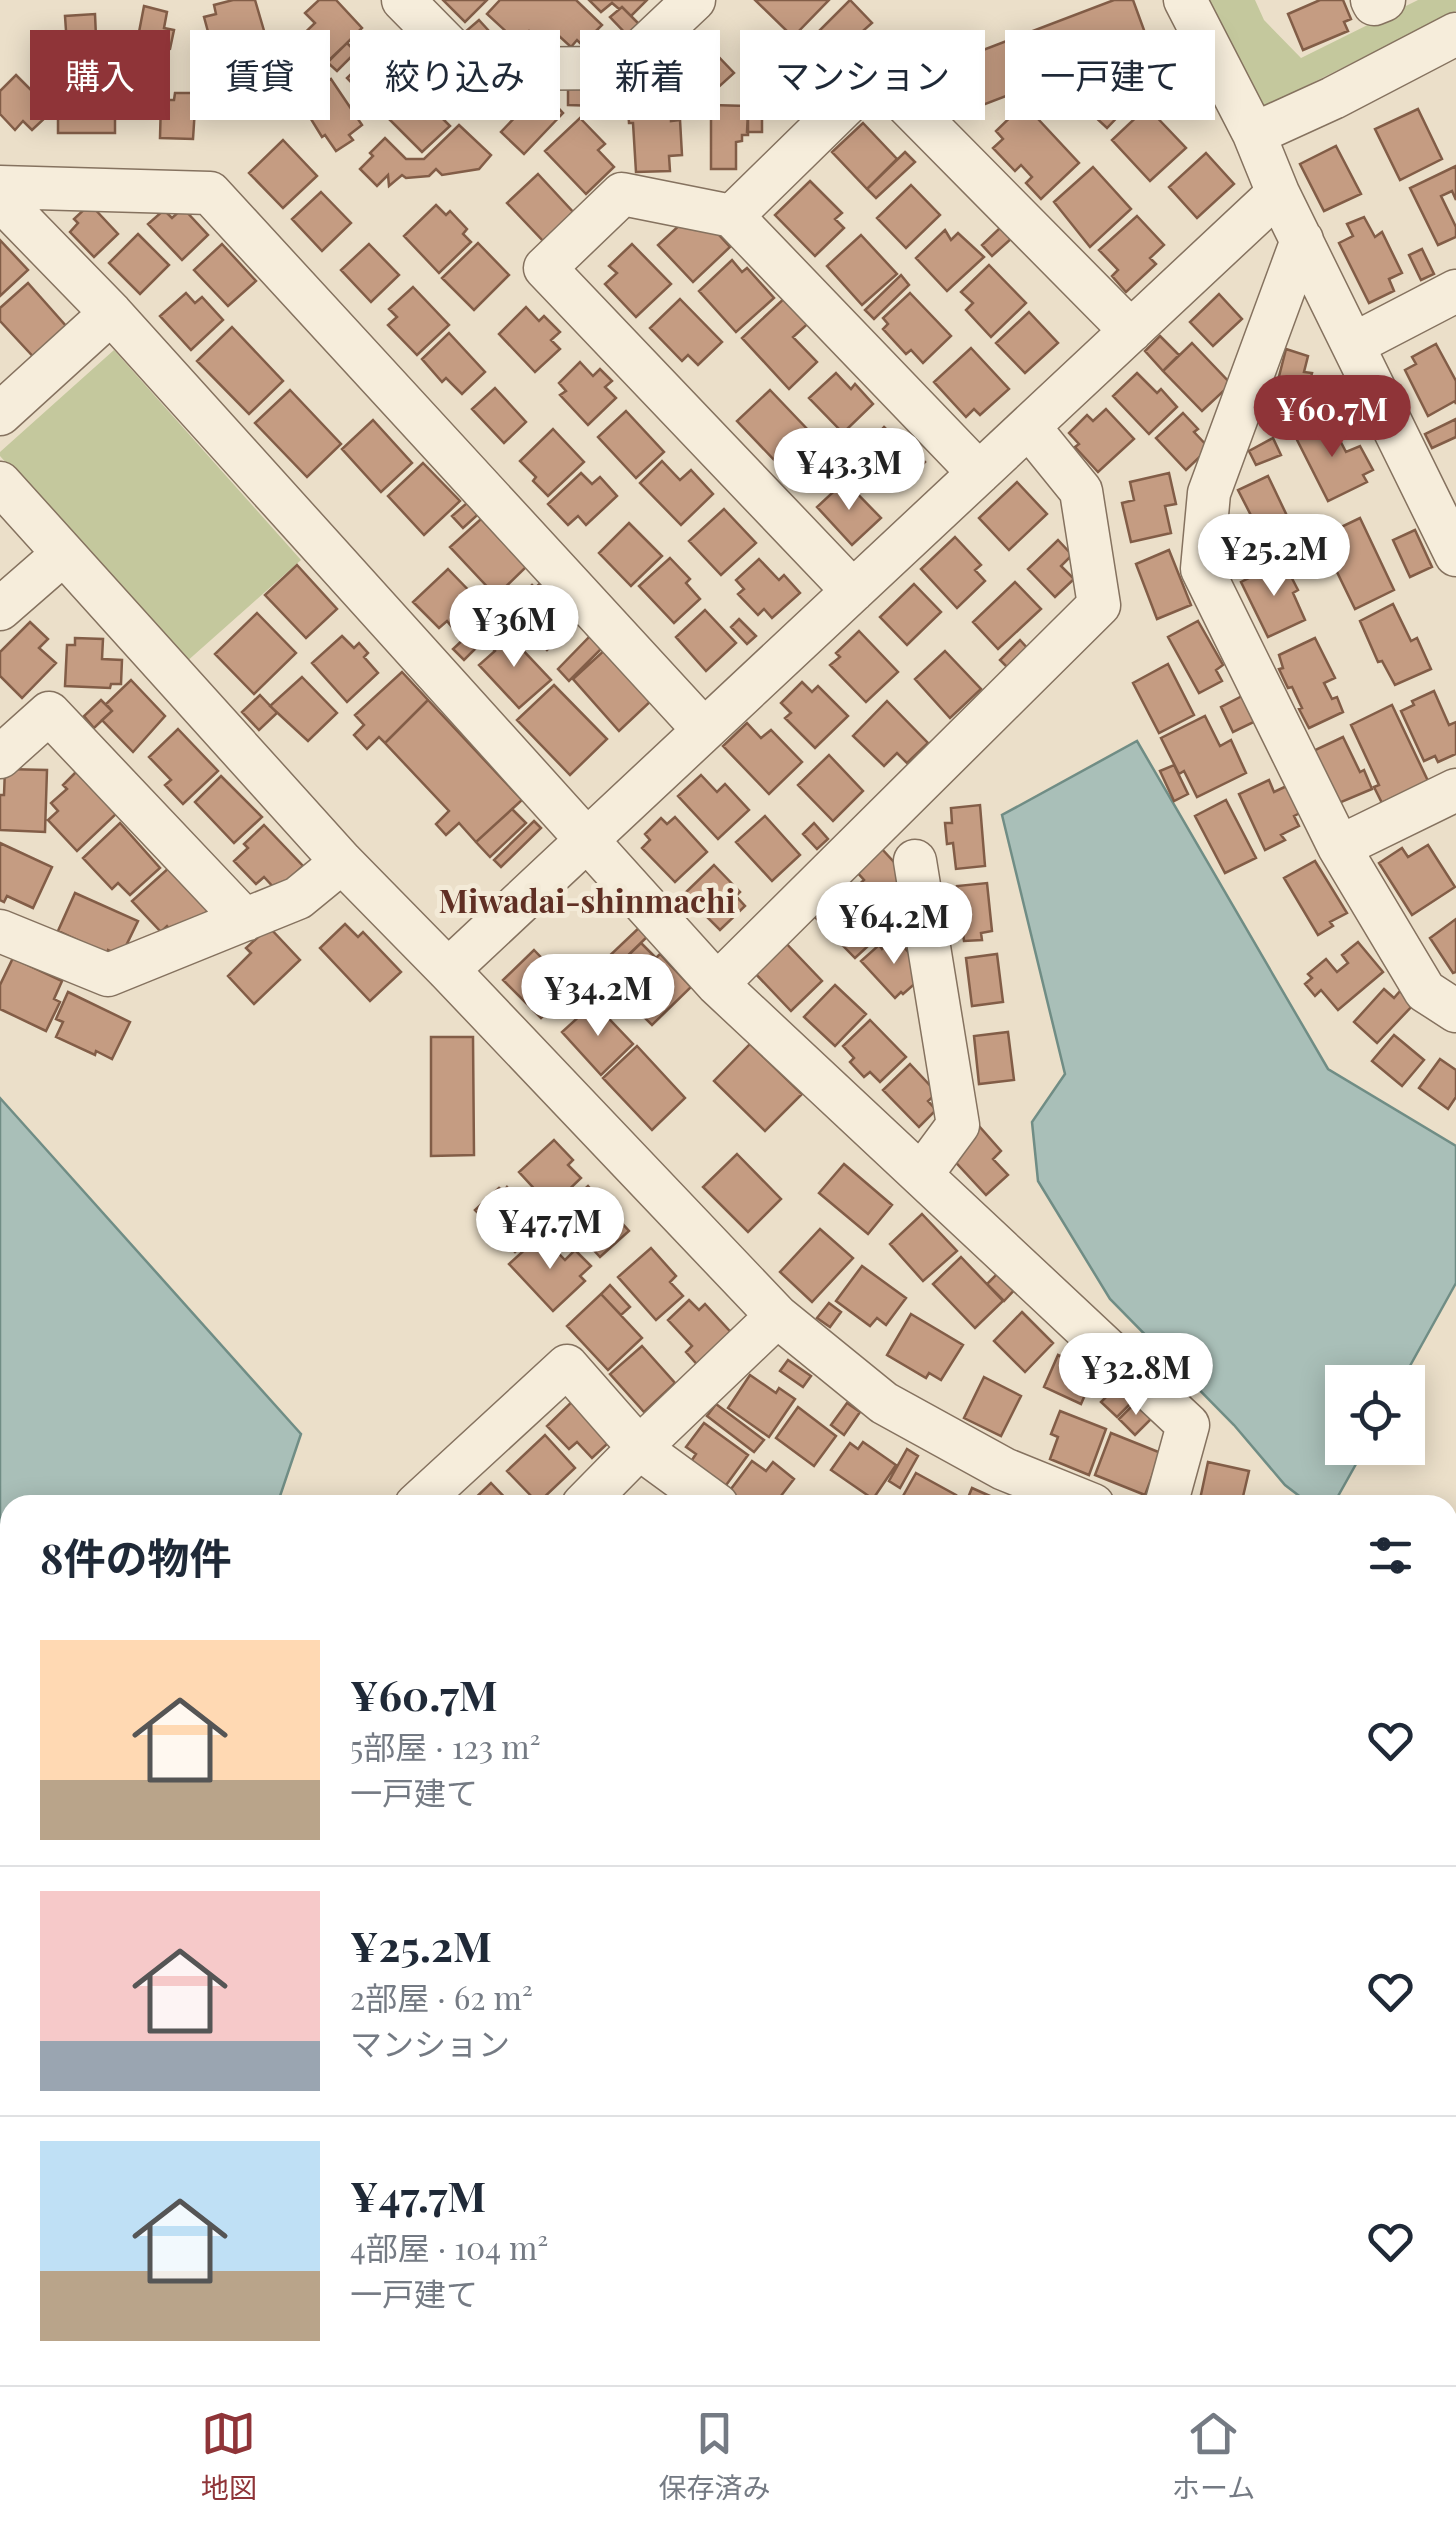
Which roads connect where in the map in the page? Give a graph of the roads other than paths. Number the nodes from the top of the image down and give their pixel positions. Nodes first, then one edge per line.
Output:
1 (403, 0) edge
2 (694, 0) edge
3 (1185, 0) edge
4 (1372, 0) edge
5 (1384, 0) edge
6 (1456, 34) edge
7 (1254, 134) junction
8 (0, 187) edge
9 (1278, 193) junction
10 (0, 199) edge
11 (732, 216) junction
12 (1302, 240) junction
13 (1456, 291) edge
14 (112, 313) junction
15 (1130, 332) junction
16 (1354, 344) junction
17 (0, 414) edge
18 (1028, 427) junction
19 (980, 472) junction
20 (0, 484) edge
21 (1455, 550) edge
22 (62, 555) junction
23 (853, 591) junction
24 (0, 609) edge
25 (704, 730) junction
26 (0, 757) edge
27 (1456, 790) edge
28 (587, 840) junction
29 (1339, 848) junction
30 (915, 860) dead end
31 (342, 862) junction
32 (245, 920) junction
33 (0, 931) edge
34 (448, 970) junction
35 (716, 984) junction
36 (1456, 1010) edge
37 (921, 1175) junction
38 (777, 1316) junction
39 (640, 1448) junction
40 (427, 1495) edge
41 (594, 1495) edge
42 (703, 1495) edge
43 (1069, 1495) edge
44 (1169, 1495) edge

1 - 2 street
3 - 7 street
4 - 5 street
6 - 7 street
7 - 9 street
8 - 25 street
9 - 12 street
9 - 15 street
10 - 14 street
11 - 15 street
11 - 19 street
11 - 23 street
12 - 16 street
12 - 29 street
13 - 16 street
14 - 17 street
14 - 28 street
15 - 18 street
16 - 21 street
18 - 19 street
18 - 35 street
19 - 23 street
20 - 22 street
22 - 24 street
22 - 31 street
23 - 25 street
25 - 28 street
26 - 32 street
27 - 29 street
28 - 34 street
28 - 35 street
29 - 36 street
30 - 37 street
31 - 32 street
31 - 34 street
32 - 33 street
34 - 38 street
35 - 37 street
37 - 44 street
38 - 39 street
38 - 43 street
39 - 40 street
39 - 41 street
39 - 42 street

